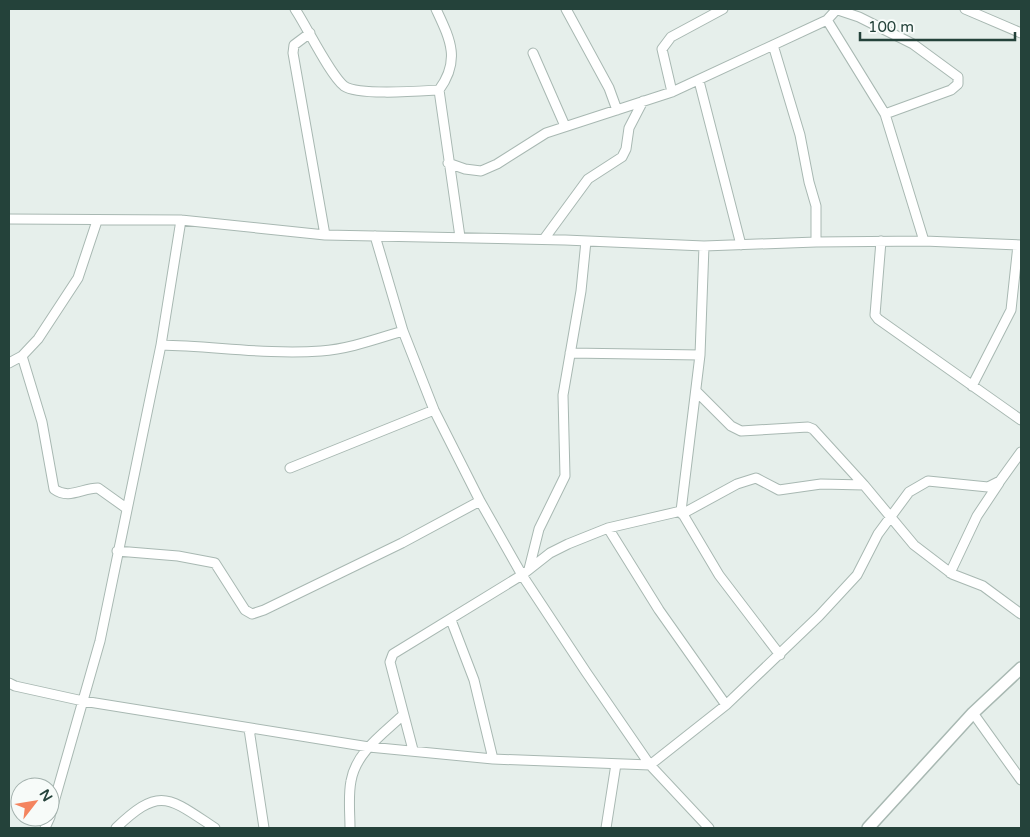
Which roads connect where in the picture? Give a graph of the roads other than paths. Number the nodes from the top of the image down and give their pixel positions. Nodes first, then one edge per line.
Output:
1 (436, 9) edge
2 (566, 9) edge
3 (701, 9) edge
4 (723, 9) edge
5 (836, 9) edge
6 (965, 9) edge
7 (298, 10) edge
8 (708, 16) junction
9 (826, 20) junction
10 (310, 33) junction
11 (1021, 33) edge
12 (773, 45) junction
13 (533, 53) dead end
14 (699, 81) junction
15 (439, 90) junction
16 (672, 92) junction
17 (643, 102) junction
18 (617, 110) junction
19 (885, 114) junction
20 (565, 126) junction
21 (448, 164) junction
22 (9, 219) edge
23 (181, 220) junction
24 (97, 221) junction
25 (325, 235) junction
26 (375, 236) junction
27 (460, 237) junction
28 (544, 239) junction
29 (586, 241) junction
30 (881, 241) junction
31 (924, 241) junction
32 (816, 242) junction
33 (741, 245) junction
34 (1019, 245) edge
35 (704, 246) junction
36 (402, 331) junction
37 (161, 345) junction
38 (570, 353) junction
39 (22, 356) junction
40 (700, 356) junction
41 (9, 363) edge
42 (972, 386) junction
43 (696, 390) junction
44 (434, 410) junction
45 (1021, 420) edge
46 (1021, 452) edge
47 (290, 468) dead end
48 (1000, 481) junction
49 (864, 485) junction
50 (480, 501) junction
51 (126, 508) junction
52 (682, 512) junction
53 (890, 517) junction
54 (608, 528) junction
55 (117, 551) junction
56 (530, 569) junction
57 (950, 573) junction
58 (522, 575) junction
59 (1021, 614) edge
60 (451, 620) junction
61 (780, 654) junction
62 (1021, 668) edge
63 (9, 683) edge
64 (83, 701) junction
65 (726, 705) junction
66 (973, 713) junction
67 (403, 715) junction
68 (249, 729) junction
69 (369, 747) junction
70 (413, 750) junction
71 (494, 759) junction
72 (616, 764) junction
73 (650, 765) junction
74 (1021, 780) edge
75 (60, 781) edge
76 (116, 828) edge
77 (214, 828) edge
78 (264, 828) edge
79 (350, 828) edge
80 (606, 828) edge
81 (709, 828) edge
82 (868, 828) edge

1 - 15 street
2 - 18 street
3 - 8 street
4 - 8 street
5 - 9 street
5 - 19 street
6 - 11 street
7 - 10 street
8 - 16 street
9 - 12 street
9 - 19 street
10 - 15 street
10 - 25 street
12 - 14 street
12 - 32 street
13 - 20 street
14 - 16 street
14 - 33 street
15 - 21 street
16 - 17 street
17 - 18 street
17 - 28 street
18 - 20 street
19 - 31 street
20 - 21 street
21 - 27 street
22 - 24 street
23 - 24 street
23 - 25 street
23 - 37 street
24 - 39 street
25 - 26 street
26 - 27 street
26 - 36 street
27 - 28 street
28 - 29 street
29 - 35 street
29 - 38 street
30 - 31 street
30 - 32 street
30 - 42 street
31 - 34 street
32 - 33 street
33 - 35 street
34 - 42 street
35 - 40 street
36 - 37 street
36 - 44 street
37 - 51 street
38 - 40 street
38 - 56 street
39 - 41 street
39 - 51 street
40 - 43 street
42 - 45 street
43 - 49 street
43 - 52 street
44 - 47 street
44 - 50 street
46 - 48 street
48 - 53 street
48 - 57 street
49 - 52 street
49 - 53 street
50 - 55 street
50 - 58 street
51 - 55 street
52 - 54 street
52 - 61 street
53 - 57 street
53 - 61 street
54 - 56 street
54 - 65 street
55 - 64 street
56 - 58 street
57 - 59 street
58 - 60 street
58 - 73 street
60 - 67 street
60 - 71 street
61 - 65 street
62 - 66 street
63 - 64 street
64 - 68 street
64 - 75 street
65 - 73 street
66 - 74 street
66 - 82 street
67 - 69 street
67 - 70 street
68 - 69 street
68 - 78 street
69 - 70 street
69 - 79 street
70 - 71 street
71 - 72 street
72 - 73 street
72 - 80 street
73 - 81 street
76 - 77 street

